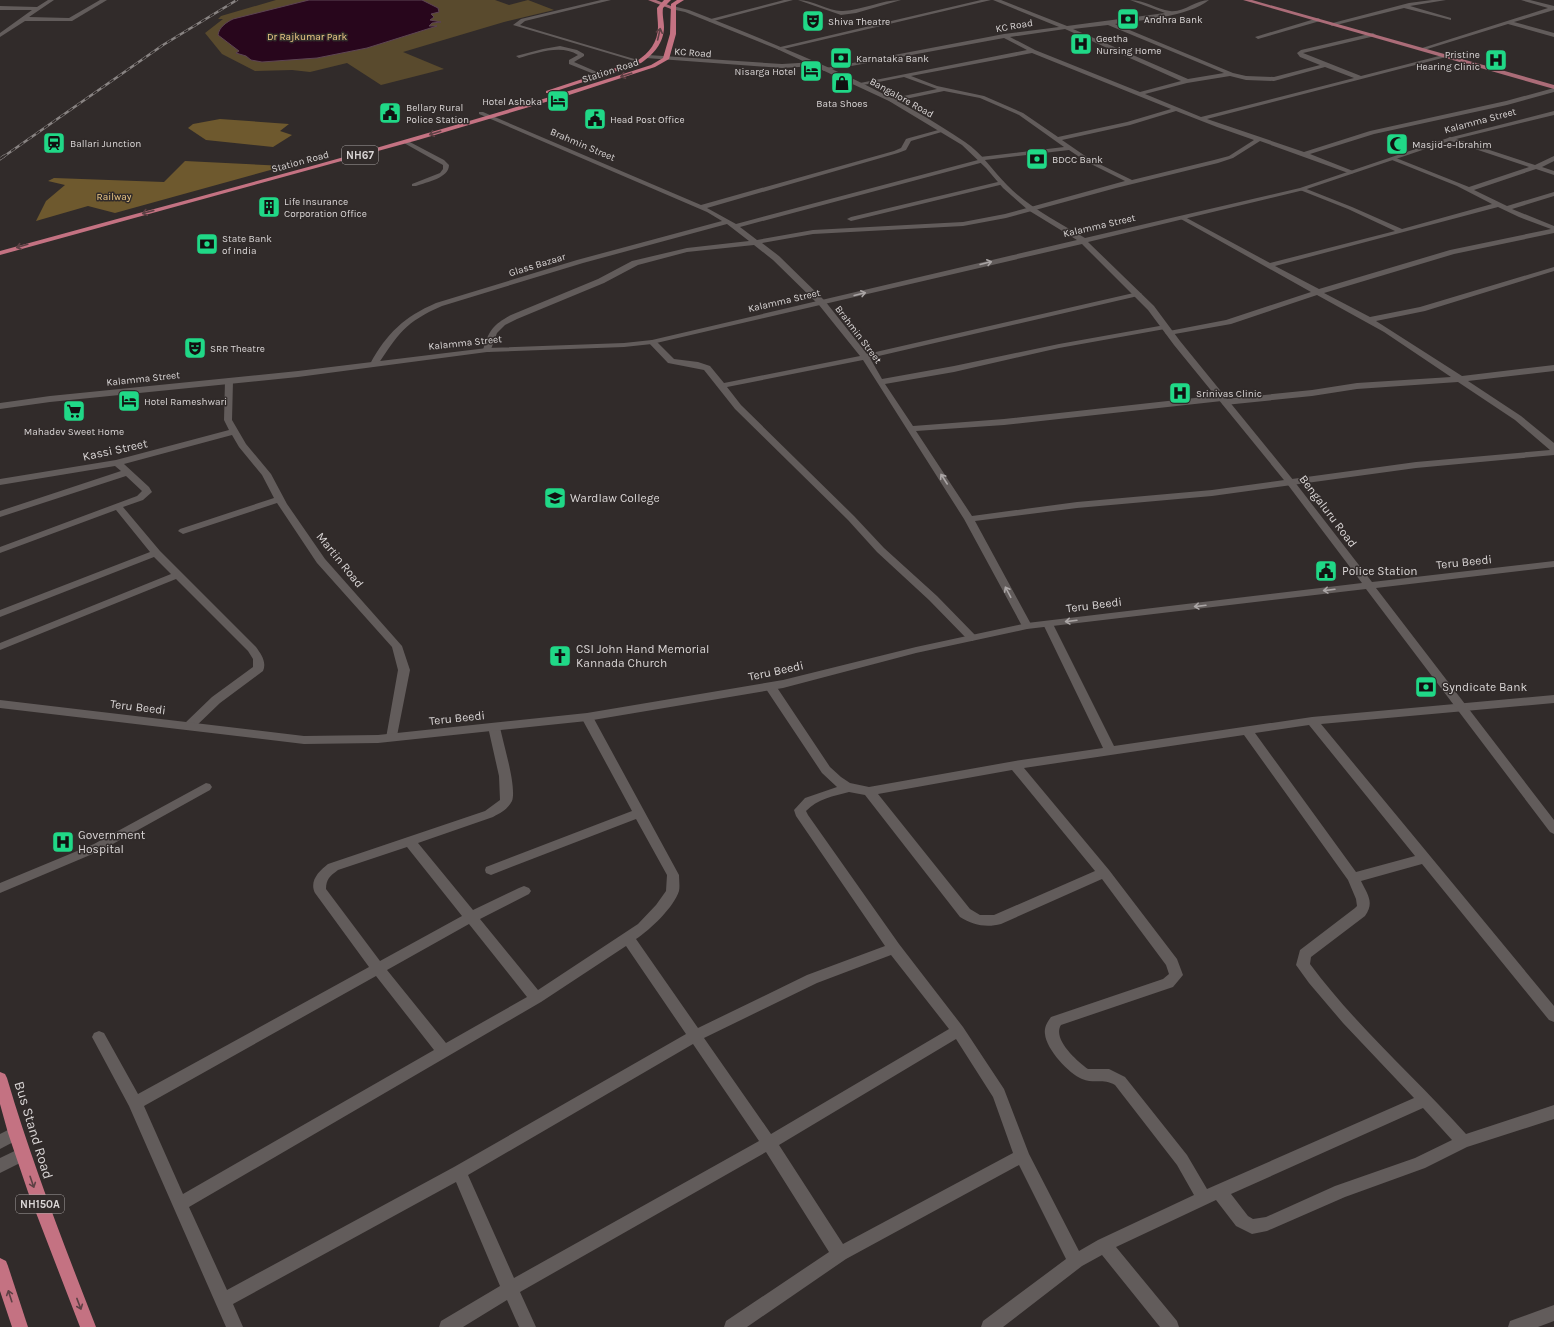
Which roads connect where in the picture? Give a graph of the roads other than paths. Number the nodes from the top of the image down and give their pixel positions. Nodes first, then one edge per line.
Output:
1 (51, 0) edge
2 (104, 0) edge
3 (608, 0) edge
4 (651, 0) edge
5 (668, 0) edge
6 (790, 0) edge
7 (801, 0) edge
8 (898, 0) edge
9 (988, 0) edge
10 (996, 0) edge
11 (1133, 0) edge
12 (1206, 0) edge
13 (1246, 0) edge
14 (1443, 0) edge
15 (1524, 0) edge
16 (1398, 2) dead end
17 (676, 3) edge
18 (661, 5) junction
19 (1406, 6) junction
20 (0, 8) edge
21 (1554, 8) edge
22 (38, 9) junction
23 (1171, 13) junction
24 (25, 19) junction
25 (1449, 19) dead end
26 (710, 20) junction
27 (1318, 20) junction
28 (1109, 23) junction
29 (1510, 23) junction
30 (1332, 24) junction
31 (1064, 27) junction
32 (3, 32) edge
33 (1554, 35) edge
34 (0, 36) edge
35 (1004, 36) junction
36 (1373, 36) junction
37 (1258, 37) dead end
38 (778, 48) junction
39 (1422, 49) junction
40 (1034, 51) junction
41 (519, 56) dead end
42 (1448, 56) junction
43 (648, 57) junction
44 (666, 59) junction
45 (639, 62) junction
46 (815, 64) junction
47 (1325, 66) junction
48 (824, 69) junction
49 (1231, 74) junction
50 (601, 75) junction
51 (906, 76) junction
52 (1360, 78) junction
53 (1186, 81) junction
54 (858, 84) junction
55 (1554, 89) edge
56 (944, 90) junction
57 (542, 94) dead end
58 (1139, 94) junction
59 (527, 98) dead end
60 (891, 100) junction
61 (1176, 109) junction
62 (480, 113) junction
63 (1554, 114) edge
64 (489, 117) junction
65 (1200, 118) junction
66 (438, 125) dead end
67 (942, 131) junction
68 (1057, 139) junction
69 (1258, 139) junction
70 (1450, 139) junction
71 (380, 142) dead end
72 (406, 142) junction
73 (1070, 148) junction
74 (1304, 154) junction
75 (1554, 158) edge
76 (1394, 159) junction
77 (981, 160) junction
78 (1536, 167) junction
79 (1351, 172) junction
80 (1554, 173) edge
81 (1132, 182) junction
82 (1002, 183) junction
83 (414, 185) dead end
84 (1302, 189) junction
85 (1468, 190) junction
86 (1554, 194) edge
87 (1498, 205) junction
88 (701, 207) junction
89 (1030, 209) junction
90 (1505, 209) junction
91 (108, 216) dead end
92 (1181, 217) junction
93 (850, 218) dead end
94 (732, 224) junction
95 (1554, 229) edge
96 (1401, 231) junction
97 (1082, 240) junction
98 (757, 242) junction
99 (0, 253) edge
100 (1269, 265) junction
101 (1554, 269) edge
102 (1319, 293) junction
103 (1138, 294) junction
104 (822, 303) junction
105 (1368, 320) junction
106 (1167, 330) junction
107 (652, 342) junction
108 (487, 350) junction
109 (865, 357) junction
110 (374, 364) junction
111 (1554, 368) edge
112 (1460, 379) junction
113 (229, 381) junction
114 (880, 382) junction
115 (721, 386) junction
116 (1223, 400) junction
117 (0, 406) edge
118 (911, 429) junction
119 (234, 432) junction
120 (1554, 448) edge
121 (1554, 452) edge
122 (117, 463) junction
123 (127, 472) junction
124 (0, 482) edge
125 (1291, 483) junction
126 (279, 498) junction
127 (118, 507) junction
128 (0, 514) edge
129 (969, 519) junction
130 (183, 530) dead end
131 (0, 550) edge
132 (156, 553) junction
133 (1554, 564) edge
134 (178, 576) junction
135 (1368, 586) junction
136 (0, 614) edge
137 (1048, 624) junction
138 (1027, 626) junction
139 (972, 638) junction
140 (0, 647) edge
141 (770, 686) junction
142 (1554, 699) edge
143 (0, 704) edge
144 (1462, 707) junction
145 (587, 717) junction
146 (1312, 721) junction
147 (189, 726) junction
148 (494, 727) junction
149 (1248, 730) junction
150 (392, 738) junction
151 (1110, 750) junction
152 (1015, 765) junction
153 (206, 787) dead end
154 (847, 788) junction
155 (869, 791) junction
156 (640, 814) junction
157 (1554, 829) edge
158 (410, 841) junction
159 (1425, 858) junction
160 (491, 870) dead end
161 (1104, 873) junction
162 (1353, 878) junction
163 (0, 888) edge
164 (524, 891) dead end
165 (471, 917) junction
166 (628, 938) junction
167 (894, 948) junction
168 (378, 969) junction
169 (536, 998) junction
170 (1554, 1016) edge
171 (958, 1031) junction
172 (694, 1036) junction
173 (99, 1037) dead end
174 (444, 1051) junction
175 (0, 1078) edge
176 (1426, 1100) junction
177 (135, 1103) junction
178 (1554, 1112) edge
179 (16, 1133) junction
180 (0, 1142) edge
181 (1463, 1142) junction
182 (769, 1143) junction
183 (22, 1154) junction
184 (1022, 1156) junction
185 (0, 1166) edge
186 (459, 1172) junction
187 (1219, 1192) junction
188 (1204, 1198) junction
189 (180, 1204) junction
190 (1104, 1245) junction
191 (840, 1254) junction
192 (1076, 1261) junction
193 (0, 1266) edge
194 (510, 1289) junction
195 (223, 1301) junction
196 (1554, 1313) edge
197 (20, 1327) edge
198 (88, 1327) edge
199 (235, 1327) edge
200 (447, 1327) edge
201 (528, 1327) edge
202 (732, 1327) edge
203 (989, 1327) edge
204 (1171, 1327) edge
205 (1516, 1327) edge

1 - 22 street
2 - 24 street
3 - 45 street
4 - 18 main road
5 - 18 highway
6 - 26 street
7 - 8 street
9 - 38 street
10 - 31 street
11 - 23 street
12 - 23 street, KC Road
13 - 27 main road
14 - 19 street
15 - 21 street
16 - 19 street
17 - 18 main road
17 - 26 street, Bangalore Road
17 - 44 highway
43 -> 18 highway
19 - 25 street
19 - 30 street
20 - 22 street
21 - 29 street
22 - 24 street
23 - 28 street, KC Road
24 - 32 street
26 - 38 street, Bangalore Road
27 - 30 main road
27 - 37 street
28 - 31 street, KC Road
28 - 49 street
29 - 33 street
29 - 39 street
30 - 36 main road
31 - 35 street, KC Road
31 - 53 street
32 - 34 street
35 - 40 street
35 - 48 street, KC Road
36 - 39 main road
36 - 47 street
38 - 46 street, Bangalore Road
39 - 42 main road
40 - 51 street
40 - 58 street
41 - 50 street
42 - 52 street
42 - 55 main road
43 - 44 street, KC Road
43 - 45 highway
44 - 46 street, KC Road
44 -> 64 highway, Station Road / NH67
45 - 50 highway
46 - 48 street, Bangalore Road
47 - 49 street
47 - 52 street
48 - 54 street, Bangalore Road
49 - 53 street
50 - 57 highway
51 - 54 street
51 - 56 street
52 - 65 street
53 - 58 street
54 - 60 street, Bangalore Road
55 - 74 street
56 - 60 street
56 - 68 street
58 - 61 street
59 - 62 highway
60 - 67 street, Bangalore Road
61 - 65 street
61 - 68 street
62 - 64 street, Brahmin Street
62 - 66 highway
63 - 70 street, Kalamma Street
64 -> 72 highway, Station Road / NH67
64 - 88 street, Brahmin Street
65 - 69 street
67 - 77 street, Bangalore Road
67 - 88 street
68 - 73 street
69 - 74 street
69 - 81 street
70 - 76 street, Kalamma Street
70 - 78 street
71 - 91 highway, Station Road / NH67
72 - 83 street
72 -> 99 highway, Station Road / NH67
73 - 77 street, Glass Bazaar
73 - 81 street
74 - 79 street
75 - 78 street
76 - 79 street, Kalamma Street
76 - 85 street
77 - 82 street, Bangalore Road
77 - 94 street, Glass Bazaar
78 - 80 street
78 - 85 street
79 - 84 street, Kalamma Street
81 - 89 street
82 - 89 street, Bangalore Road
82 - 93 street
84 - 92 street, Kalamma Street
84 - 96 street
85 - 87 street
86 - 90 street
87 - 90 street
87 - 96 street
88 - 94 street, Brahmin Street
89 - 97 street, Bangalore Road
89 - 98 street
90 - 95 street
92 - 97 street, Kalamma Street
92 - 100 street
94 - 98 street, Brahmin Street
94 - 110 street, Glass Bazaar
95 - 102 street
96 - 100 street
97 - 103 street, Bengaluru Road
104 -> 97 street, Kalamma Street
98 - 104 street, Brahmin Street
98 - 108 street
100 - 102 street
101 - 105 street
102 - 105 street
102 - 106 street
103 - 106 street, Bengaluru Road
103 - 109 street
104 - 107 street, Kalamma Street
104 - 109 street, Brahmin Street
105 - 112 street
106 - 114 street
106 - 116 street, Bengaluru Road
107 - 108 street, Kalamma Street
107 - 115 street
108 - 110 street, Kalamma Street
109 - 114 street, Brahmin Street
109 - 115 street
110 - 113 street, Kalamma Street
111 - 112 street
112 - 116 street
112 - 120 street
113 - 117 street, Kalamma Street
113 - 119 street, Martin Road
114 - 118 street, Brahmin Street
115 - 139 street
116 - 118 street
116 - 125 street, Bengaluru Road
129 -> 118 street, Brahmin Street
119 - 122 street, Kassi Street
119 - 126 street, Martin Road
121 - 125 street
122 - 123 street
122 - 124 street, Kassi Street
123 - 127 street
123 - 128 street
125 - 129 street
125 - 135 street, Bengaluru Road
126 - 130 street
126 - 150 street, Martin Road
127 - 131 street
127 - 132 street
138 -> 129 street, Brahmin Street
132 - 134 street
132 - 136 street
133 - 135 street, Teru Beedi
134 - 140 street
134 - 147 street
135 -> 137 street, Teru Beedi
135 - 144 street, Bengaluru Road
137 - 138 street, Teru Beedi
137 - 151 street
138 - 139 street, Teru Beedi
139 - 141 street, Teru Beedi
141 - 145 street, Teru Beedi
141 - 154 street
142 - 144 street
143 - 147 street, Teru Beedi
144 - 146 street
144 - 157 street, Bengaluru Road
145 - 148 street, Teru Beedi
145 - 156 street
146 - 149 street
146 - 159 street
147 - 150 street, Teru Beedi
148 - 150 street, Teru Beedi
148 - 158 street
149 - 151 street
149 - 162 street
151 - 152 street
152 - 155 street
152 - 161 street
153 - 163 street
154 - 155 street
154 - 167 street
155 - 161 street
156 - 160 street
156 - 166 street
158 - 165 street
158 - 168 street
159 - 162 street
159 - 170 street
161 - 188 street
162 - 176 street
164 - 165 street
165 - 168 street
165 - 169 street
166 - 169 street
166 - 172 street
167 - 171 street
167 - 172 street
168 - 174 street
168 - 177 street
169 - 174 street
171 - 182 street
171 - 184 street
172 - 182 street
172 - 186 street
173 - 177 street
174 - 189 street
175 - 179 highway, Bus Stand Road / NH150A
176 - 181 street
176 - 187 street
177 - 189 street
178 - 181 street
179 - 180 street
179 - 183 highway, Bus Stand Road / NH150A
181 - 187 street
182 - 191 street
182 - 194 street
183 - 185 street
183 -> 198 highway, Bus Stand Road / NH150A
184 - 191 street
184 - 192 street
186 - 194 street
186 - 195 street
187 - 188 street
188 - 190 street
189 - 195 street
190 - 192 street
190 - 204 street
191 - 202 street
192 - 203 street
197 -> 193 highway
194 - 200 street
194 - 201 street
195 - 199 street
196 - 205 street

